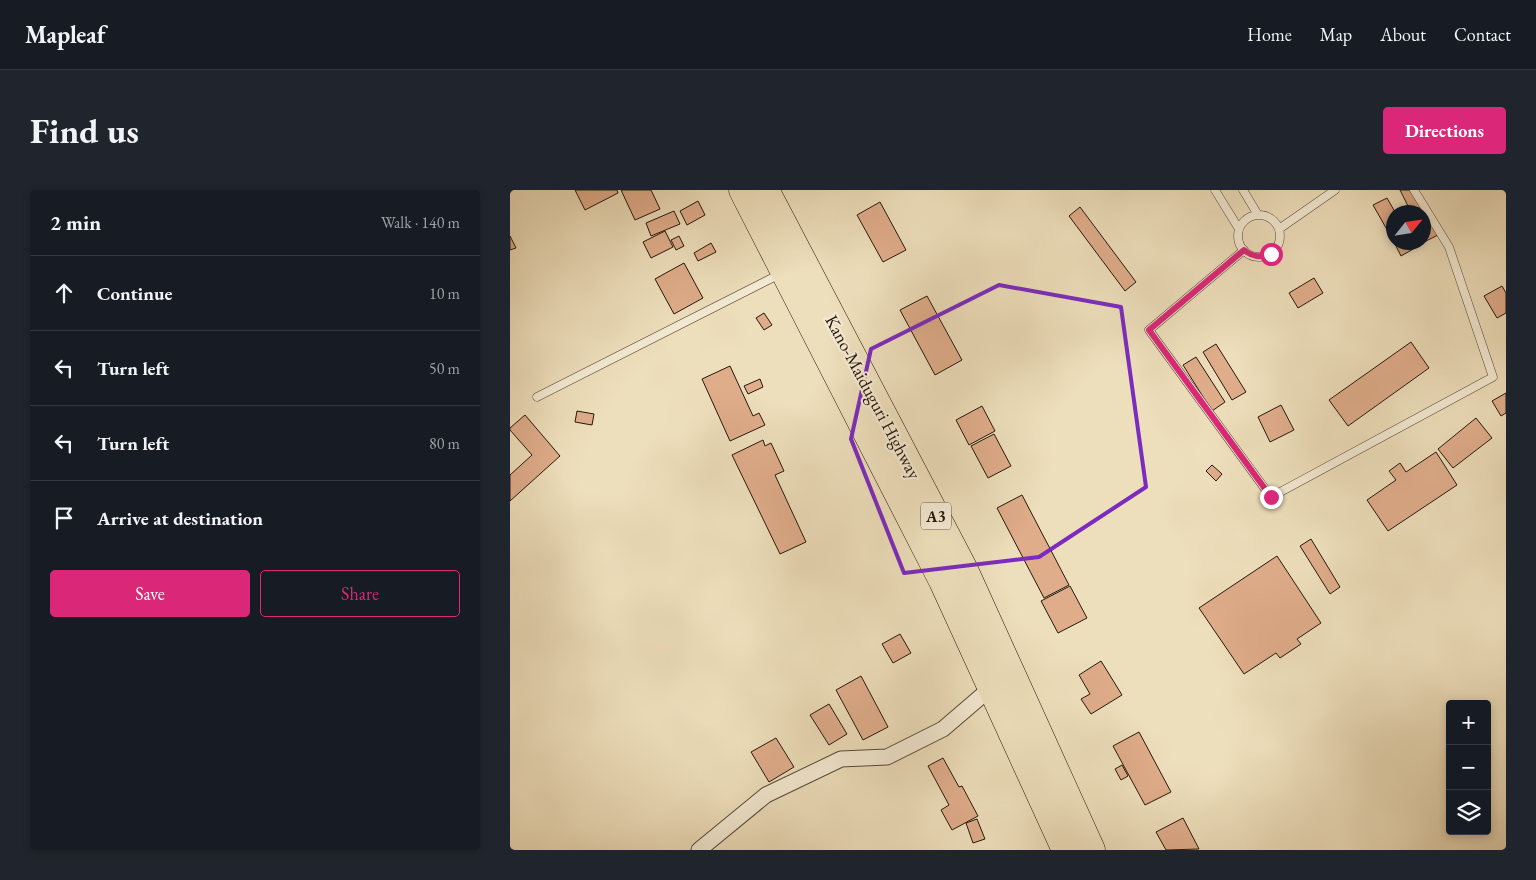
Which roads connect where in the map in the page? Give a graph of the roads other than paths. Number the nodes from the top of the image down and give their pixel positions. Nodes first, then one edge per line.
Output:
1 (743, 190) edge
2 (765, 190) edge
3 (1215, 190) edge
4 (1243, 190) edge
5 (1335, 190) edge
6 (1414, 190) edge
7 (1258, 215) junction
8 (1239, 229) junction
9 (1279, 229) junction
10 (1244, 250) junction
11 (786, 272) junction
12 (536, 397) dead end
13 (992, 687) junction
14 (699, 850) edge
15 (1066, 850) edge
16 (1091, 850) edge

1 - 11 highway, Kano-Maiduguri Highway / A3
2 - 16 highway, Kano-Maiduguri Highway / A3
3 - 8 lane
4 - 7 lane
5 - 9 lane
6 - 10 lane
7 - 8 lane
7 - 9 lane
8 - 10 lane
9 - 10 lane
11 - 12 lane
11 - 13 highway, Kano-Maiduguri Highway / A3
13 - 14 street
13 - 15 highway, Kano-Maiduguri Highway / A3

